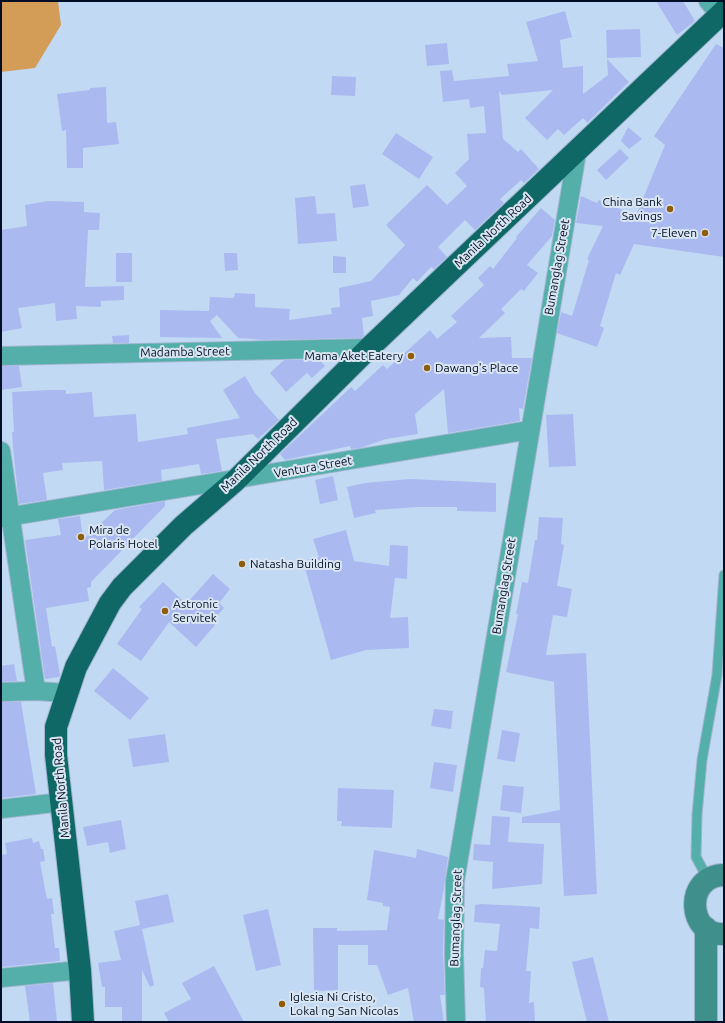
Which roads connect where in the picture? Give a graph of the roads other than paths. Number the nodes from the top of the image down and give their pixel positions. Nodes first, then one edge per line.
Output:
1 (719, 11) edge
2 (577, 152) junction
3 (369, 348) junction
4 (1, 356) edge
5 (530, 430) junction
6 (1, 451) edge
7 (235, 480) junction
8 (6, 518) edge
9 (724, 575) edge
10 (721, 648) edge
11 (36, 691) junction
12 (1, 692) edge
13 (67, 693) junction
14 (62, 802) junction
15 (1, 809) edge
16 (716, 877) edge
17 (715, 931) edge
18 (80, 970) junction
19 (1, 978) edge
20 (83, 1022) edge
21 (456, 1022) edge
22 (706, 1022) edge

1 - 2 highway, Manila North Road
2 - 3 highway, Manila North Road
2 - 5 street, Bumanglag Street
3 - 4 street, Madamba Street
3 - 7 highway, Manila North Road
5 - 7 street, Ventura Street
5 - 21 street, Bumanglag Street
6 - 8 street
7 - 8 street, Ventura Street
7 - 13 highway, Manila North Road
8 - 11 street
9 - 10 lane
10 - 16 lane
11 - 12 street
11 - 13 street
13 - 14 highway, Manila North Road
14 - 15 street
14 - 18 highway, Manila North Road
16 - 17 street
17 - 22 street
18 - 19 street
18 - 20 highway, Manila North Road

